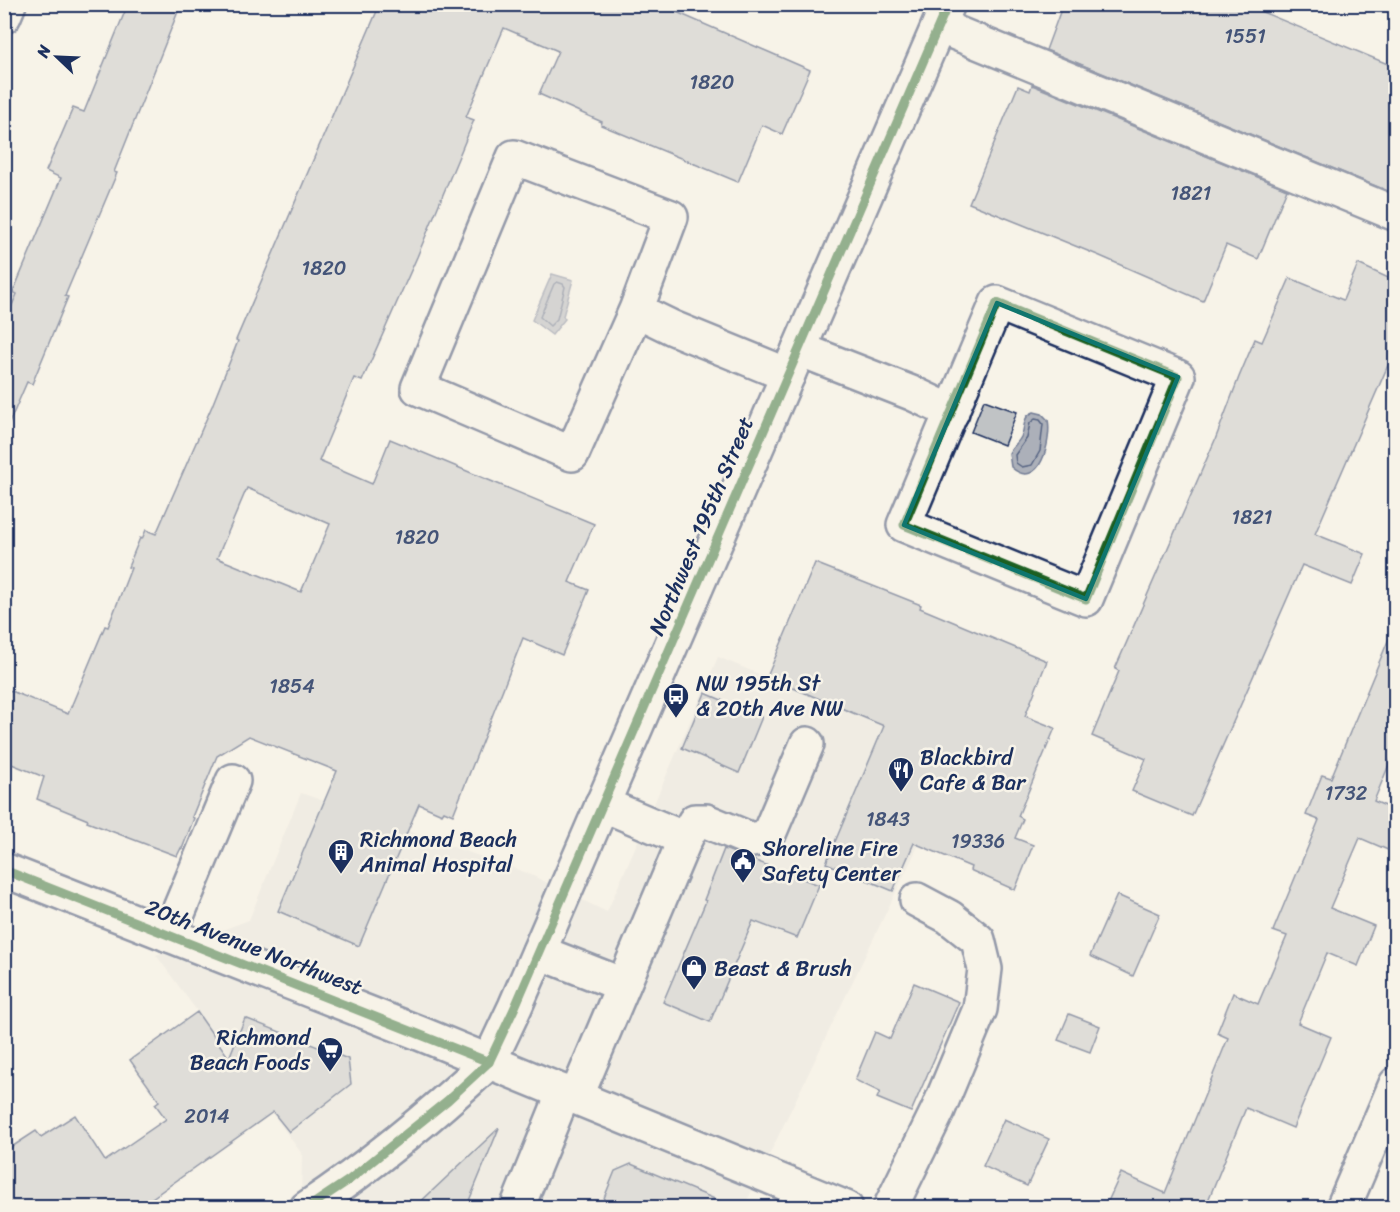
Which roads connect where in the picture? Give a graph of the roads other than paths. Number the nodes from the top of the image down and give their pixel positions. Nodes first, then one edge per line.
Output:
1 (9, 4) edge
2 (943, 15) edge
3 (4, 16) edge
4 (1395, 214) edge
5 (636, 310) junction
6 (794, 362) junction
7 (952, 412) junction
8 (807, 744) dead end
9 (233, 781) dead end
10 (602, 804) junction
11 (685, 839) junction
12 (4, 870) edge
13 (917, 900) dead end
14 (169, 935) junction
15 (538, 952) junction
16 (623, 986) junction
17 (489, 1062) junction
18 (1395, 1084) edge
19 (570, 1094) junction
20 (307, 1208) edge
21 (517, 1208) edge
22 (846, 1208) edge
23 (890, 1208) edge
24 (1343, 1208) edge

1 - 3 street
2 - 4 street
2 - 6 street, Northwest 195th Street
5 - 5 street
5 - 6 street
6 - 7 street
6 - 10 street, Northwest 195th Street
7 - 7 street
8 - 11 street
9 - 14 street
10 - 11 street
10 - 15 street, Northwest 195th Street
11 - 16 street
12 - 14 street, 20th Avenue Northwest
13 - 23 street
14 - 17 street, 20th Avenue Northwest
15 - 16 street
15 - 17 street, Northwest 195th Street
16 - 19 street
17 - 19 street, 20th Avenue Northwest
17 - 20 street
18 - 24 street
19 - 21 street
19 - 22 street, 20th Avenue Northwest

